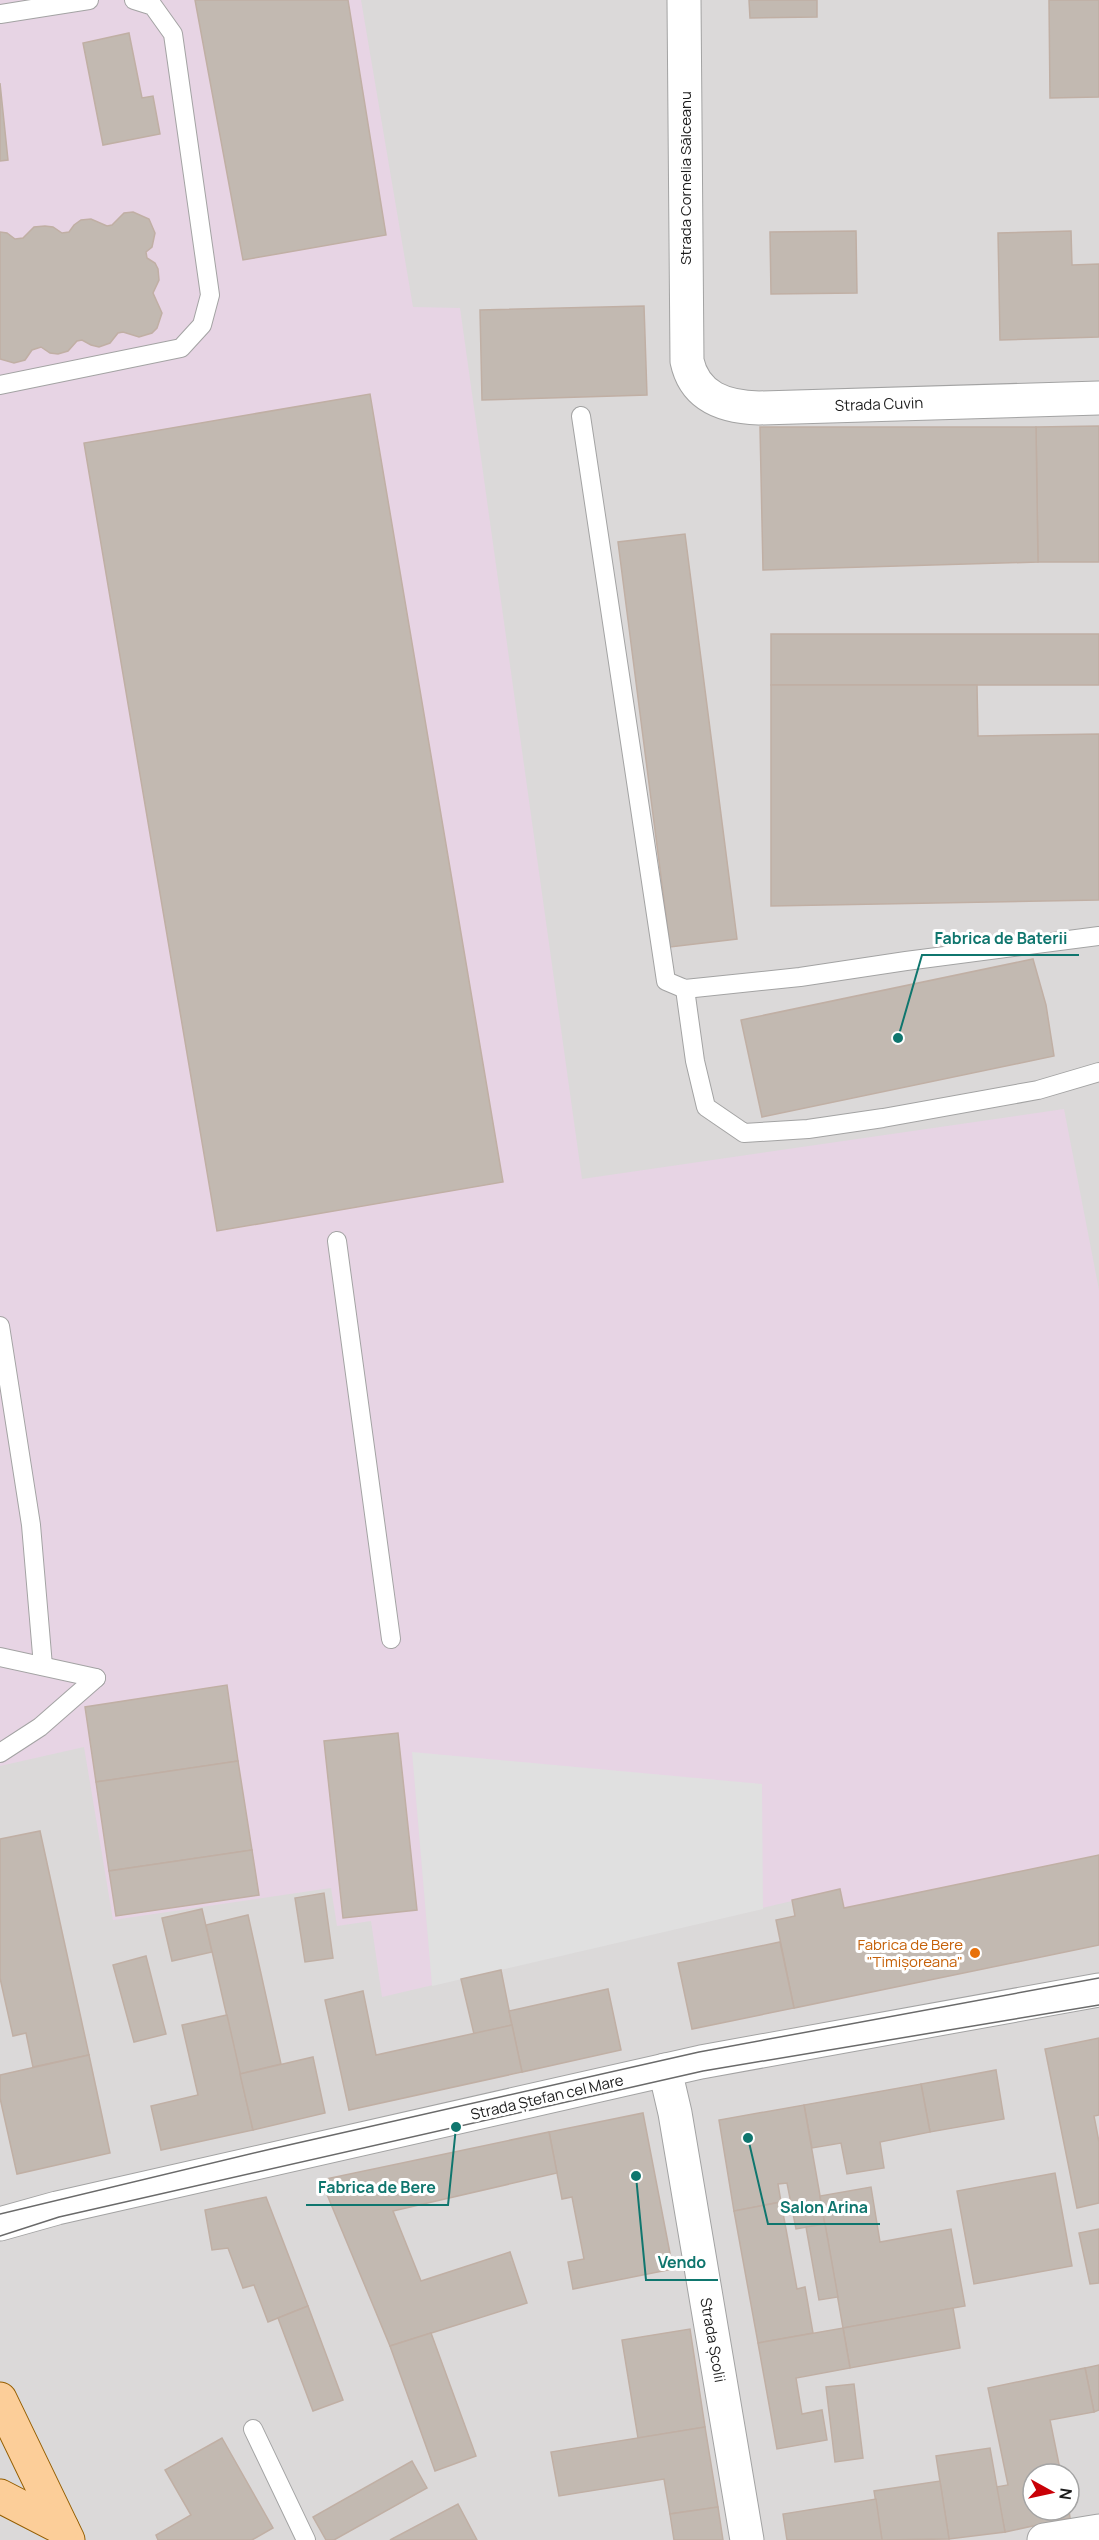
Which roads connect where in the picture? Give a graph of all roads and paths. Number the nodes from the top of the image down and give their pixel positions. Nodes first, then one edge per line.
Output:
1 (89, 0) edge
2 (134, 0) edge
3 (684, 0) edge
4 (0, 14) edge
5 (687, 356) joint
6 (0, 385) edge
7 (1099, 398) edge
8 (581, 416) dead end
9 (1099, 936) edge
10 (685, 989) junction
11 (1099, 1072) edge
12 (337, 1241) dead end
13 (0, 1326) edge
14 (391, 1639) dead end
15 (0, 1657) edge
16 (43, 1666) junction
17 (0, 1753) edge
18 (1099, 1990) edge
19 (665, 2070) junction
20 (0, 2224) edge
21 (0, 2399) edge
22 (253, 2429) dead end
23 (0, 2496) edge
24 (1099, 2531) edge
25 (65, 2534) edge
26 (306, 2540) edge
27 (747, 2540) edge
28 (1044, 2540) edge

1 - 4 lane
2 - 6 lane
3 - 5 street, Strada Cornelia Sălceanu
5 - 7 street, Strada Cuvin
8 - 10 lane
9 - 10 lane
10 - 11 lane
12 - 14 lane
13 - 16 lane
15 - 16 lane
16 - 17 lane
18 - 19 street, Strada Ștefan cel Mare
19 - 20 street, Strada Ștefan cel Mare
19 - 27 street, Strada Școlii
21 - 25 main road
22 - 26 lane
23 - 25 main road
24 - 28 street

